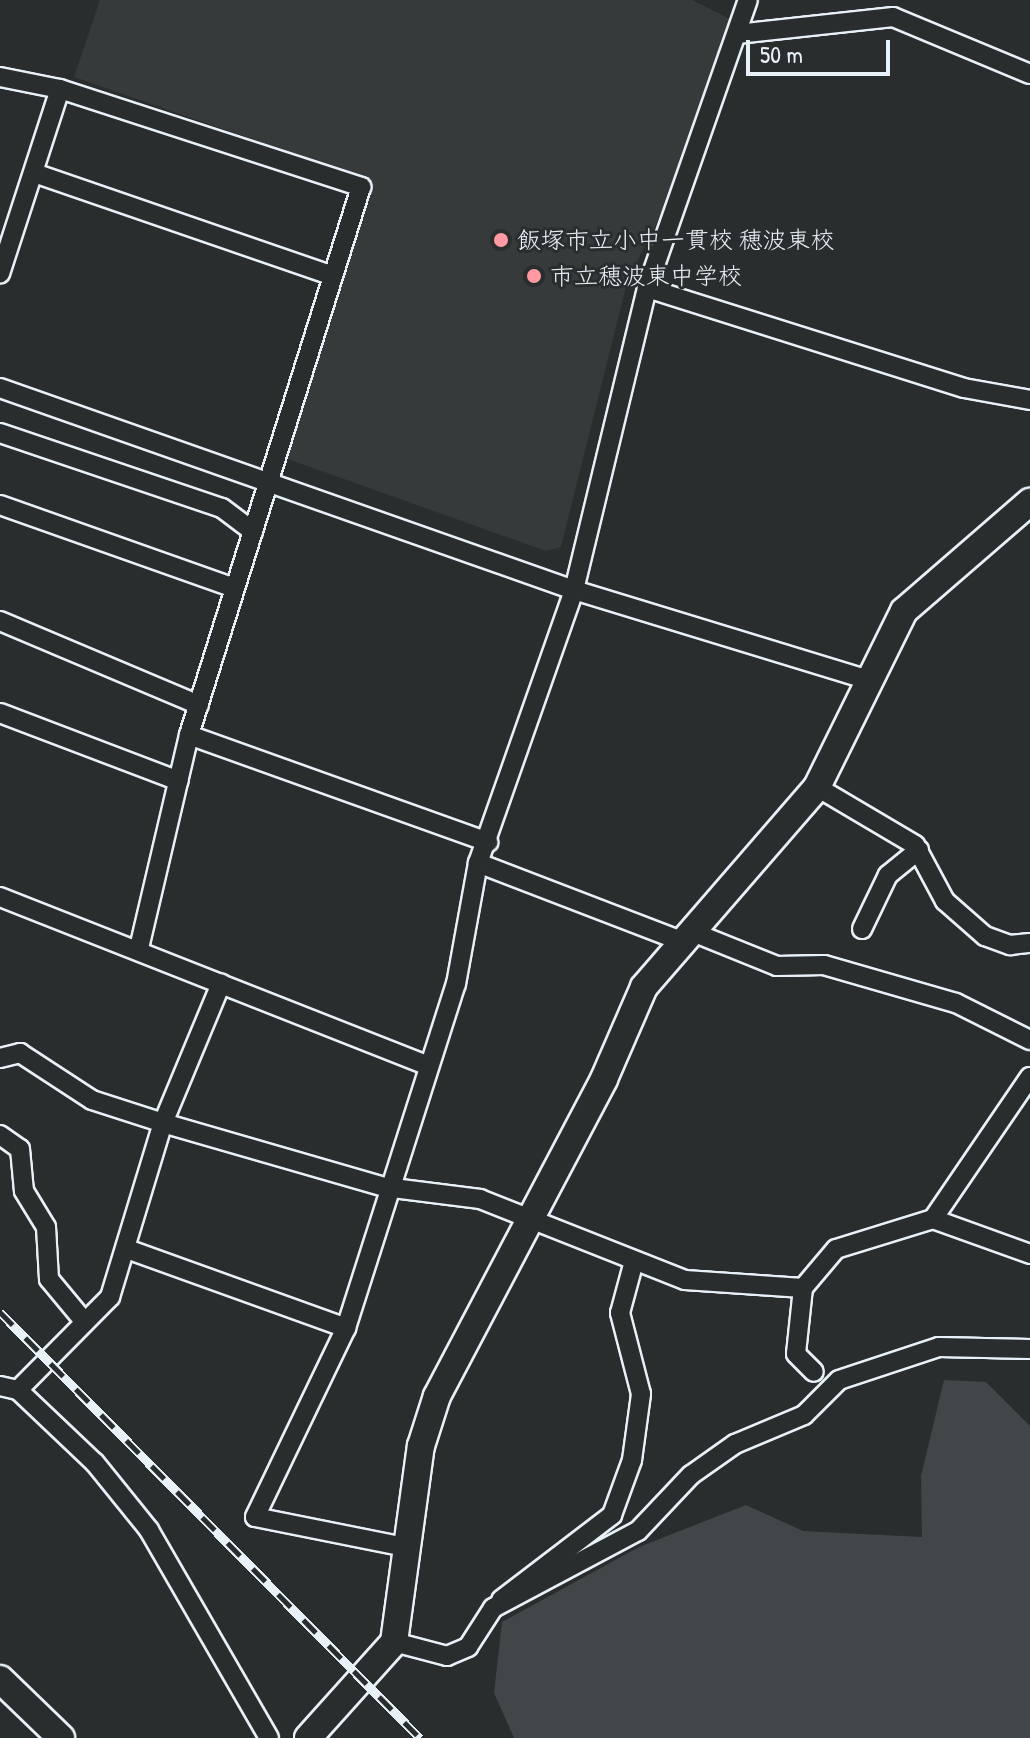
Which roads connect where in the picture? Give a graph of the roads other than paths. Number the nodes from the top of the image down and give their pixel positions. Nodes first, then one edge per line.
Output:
1 (745, 6) edge
2 (737, 34) junction
3 (1030, 74) edge
4 (0, 77) edge
5 (60, 89) junction
6 (34, 173) junction
7 (0, 274) edge
8 (333, 276) junction
9 (647, 288) junction
10 (0, 388) edge
11 (1030, 400) edge
12 (0, 433) edge
13 (271, 479) junction
14 (1030, 502) edge
15 (0, 505) edge
16 (253, 531) junction
17 (234, 588) junction
18 (574, 590) junction
19 (0, 621) edge
20 (869, 680) junction
21 (199, 705) junction
22 (0, 713) edge
23 (189, 735) junction
24 (179, 781) junction
25 (817, 787) junction
26 (488, 842) junction
27 (919, 850) junction
28 (478, 863) junction
29 (0, 897) edge
30 (862, 929) dead end
31 (685, 936) junction
32 (1030, 943) edge
33 (139, 948) junction
34 (221, 984) junction
35 (1030, 1040) edge
36 (0, 1058) edge
37 (428, 1066) junction
38 (1030, 1077) edge
39 (163, 1123) junction
40 (0, 1135) edge
41 (385, 1187) junction
42 (933, 1219) junction
43 (532, 1221) junction
44 (127, 1249) junction
45 (1030, 1254) edge
46 (634, 1261) junction
47 (803, 1288) junction
48 (83, 1320) junction
49 (346, 1328) junction
50 (1030, 1349) edge
51 (814, 1372) dead end
52 (9, 1388) edge
53 (410, 1548) junction
54 (493, 1608) junction
55 (394, 1642) junction
56 (0, 1679) edge
57 (61, 1738) edge
58 (269, 1738) edge
59 (308, 1738) edge

1 - 2 street
2 - 3 street
2 - 9 street
4 - 5 street
5 - 6 street
5 - 8 street
6 - 7 street
6 - 8 street
8 - 13 street
9 - 11 street
9 - 18 street
10 - 13 street
12 - 16 street
13 - 16 street
13 - 18 street
14 - 20 street
15 - 17 street
16 - 17 street
17 - 21 street
18 - 20 street
18 - 26 street
19 - 21 street
20 - 25 street
21 - 23 street
22 - 24 street
23 - 24 street
23 - 26 street
24 - 33 street
25 - 27 street
25 - 31 street
26 - 28 street
27 - 30 street
27 - 32 street
28 - 31 street
28 - 37 street
29 - 33 street
31 - 35 street
31 - 43 street
33 - 34 street
34 - 37 street
34 - 39 street
36 - 39 street
37 - 41 street
38 - 42 street
39 - 41 street
39 - 44 street
40 - 48 street
41 - 43 street
41 - 49 street
42 - 45 street
42 - 47 street
43 - 46 street
43 - 53 street
44 - 48 street
44 - 49 street
46 - 47 street
46 - 54 street
47 - 51 street
48 - 52 street
49 - 53 street
50 - 54 street
52 - 58 street
53 - 55 street
54 - 55 street
55 - 59 street
56 - 57 street

